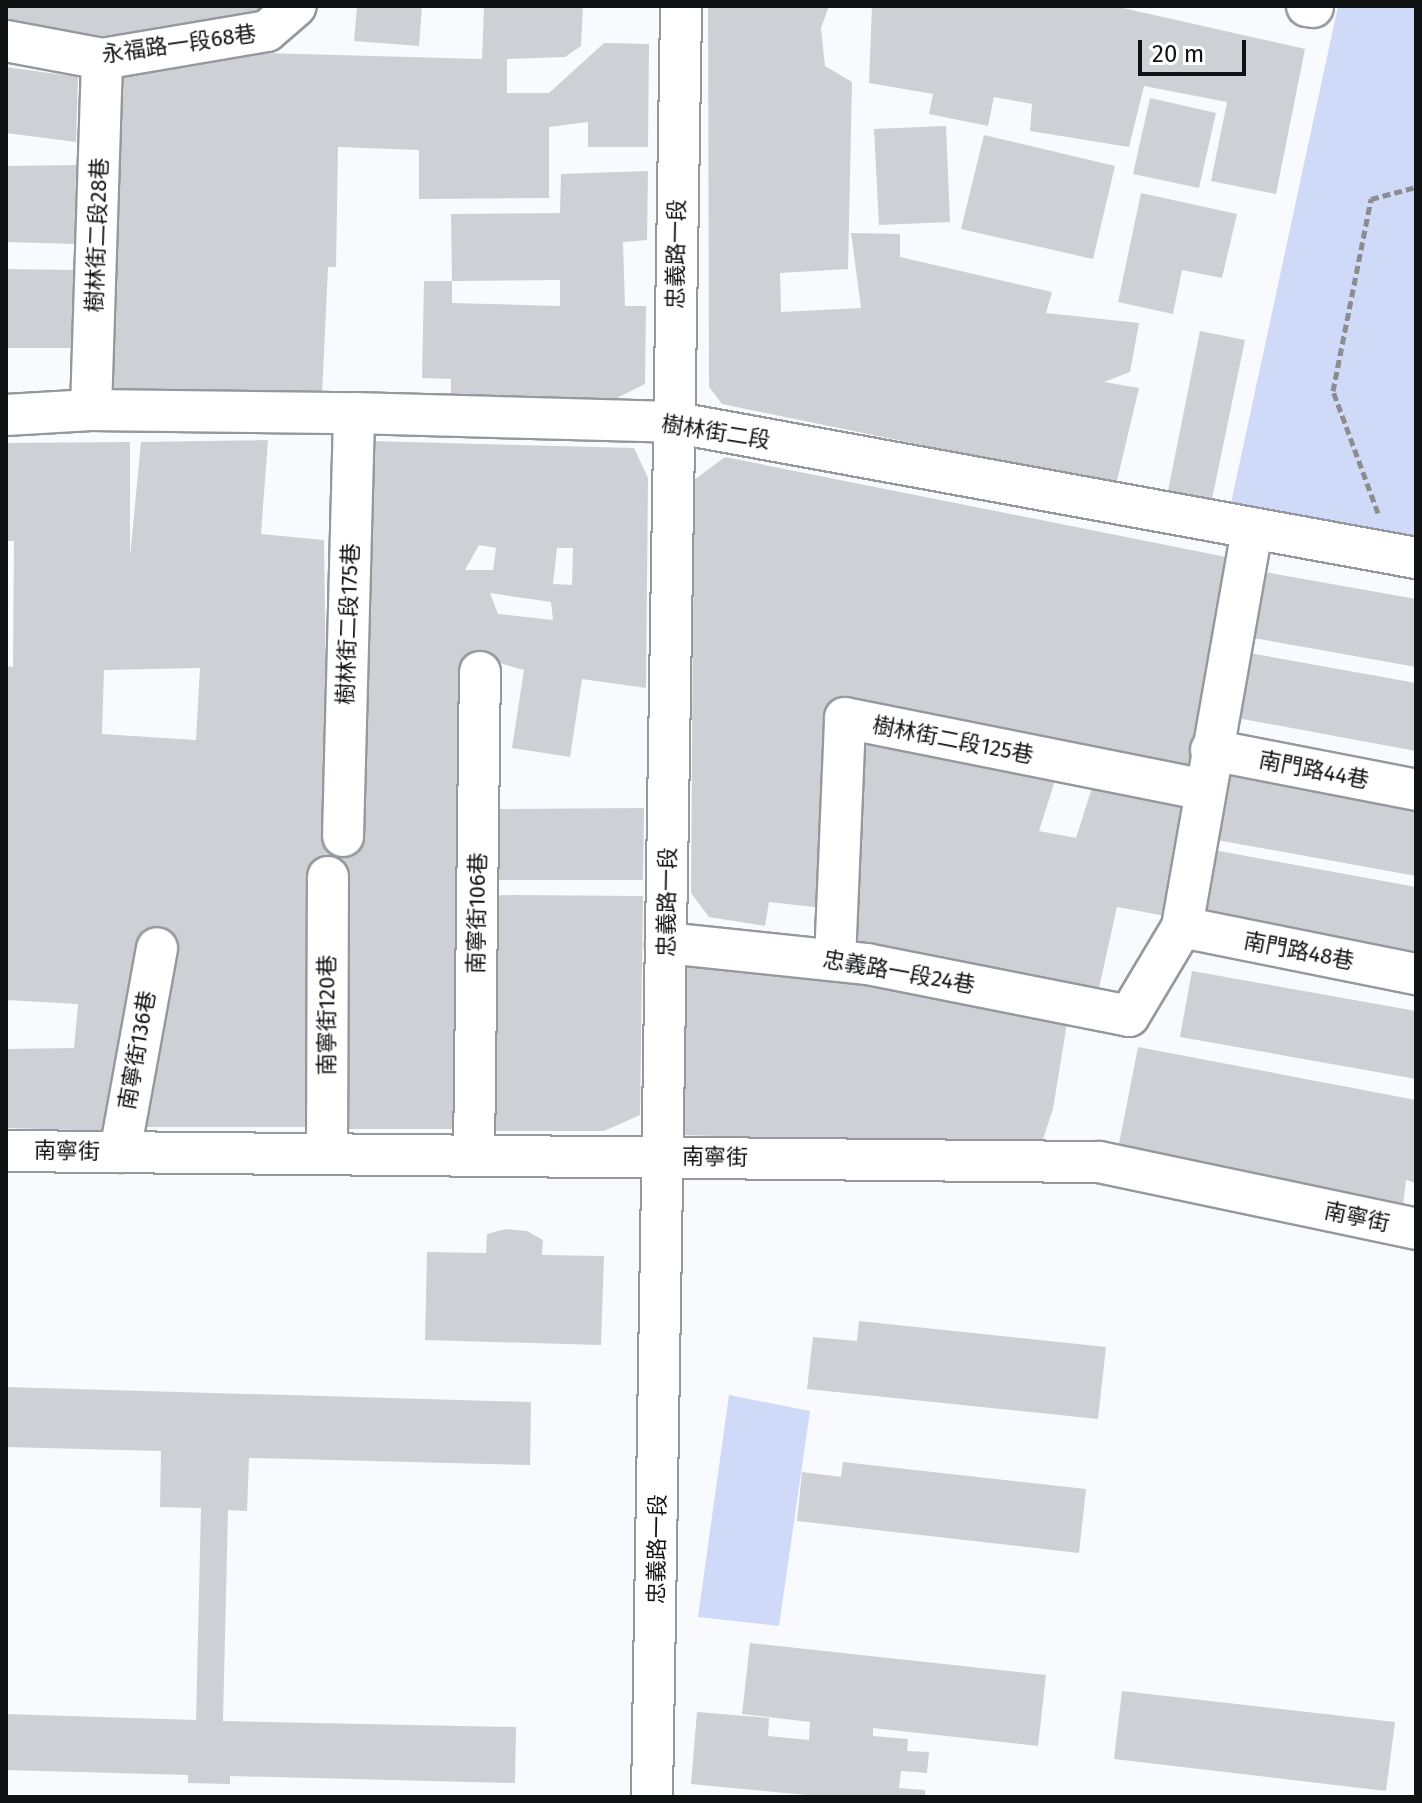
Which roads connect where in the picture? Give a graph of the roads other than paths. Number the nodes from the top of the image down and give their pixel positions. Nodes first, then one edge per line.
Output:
1 (296, 6) edge
2 (681, 6) edge
3 (6, 41) edge
4 (102, 59) junction
5 (91, 410) junction
6 (354, 413) junction
7 (6, 415) edge
8 (672, 422) junction
9 (1252, 528) junction
10 (1406, 556) edge
11 (480, 672) dead end
12 (1211, 750) junction
13 (1205, 790) junction
14 (1416, 790) edge
15 (343, 836) dead end
16 (328, 877) dead end
17 (1182, 927) junction
18 (666, 943) junction
19 (157, 948) dead end
20 (835, 960) junction
21 (1416, 974) edge
22 (6, 1151) edge
23 (120, 1152) junction
24 (327, 1154) junction
25 (474, 1155) junction
26 (664, 1156) junction
27 (1416, 1229) edge
28 (652, 1797) edge

1 - 4 street, 永福路一段68巷
2 - 8 street, 忠義路一段
3 - 4 street, 永福路一段68巷
4 - 5 street, 樹林街二段28巷
5 - 6 street, 樹林街二段
5 - 7 street, 樹林街二段
6 - 8 street, 樹林街二段
6 - 15 street, 樹林街二段175巷
8 - 9 street, 樹林街二段
8 - 18 street, 忠義路一段
9 - 10 street, 樹林街二段
9 - 12 street
11 - 25 street, 南寧街106巷
12 - 13 street
12 - 14 street, 南門路44巷
13 - 17 street
13 - 20 street, 樹林街二段125巷
16 - 24 street, 南寧街120巷
17 - 20 street, 忠義路一段24巷
17 - 21 street, 南門路48巷
18 - 20 street, 忠義路一段24巷
18 - 26 street, 忠義路一段
19 - 23 street, 南寧街136巷
22 - 23 street, 南寧街
23 - 24 street, 南寧街
24 - 25 street, 南寧街
25 - 26 street, 南寧街
26 - 27 street, 南寧街
26 - 28 street, 忠義路一段

